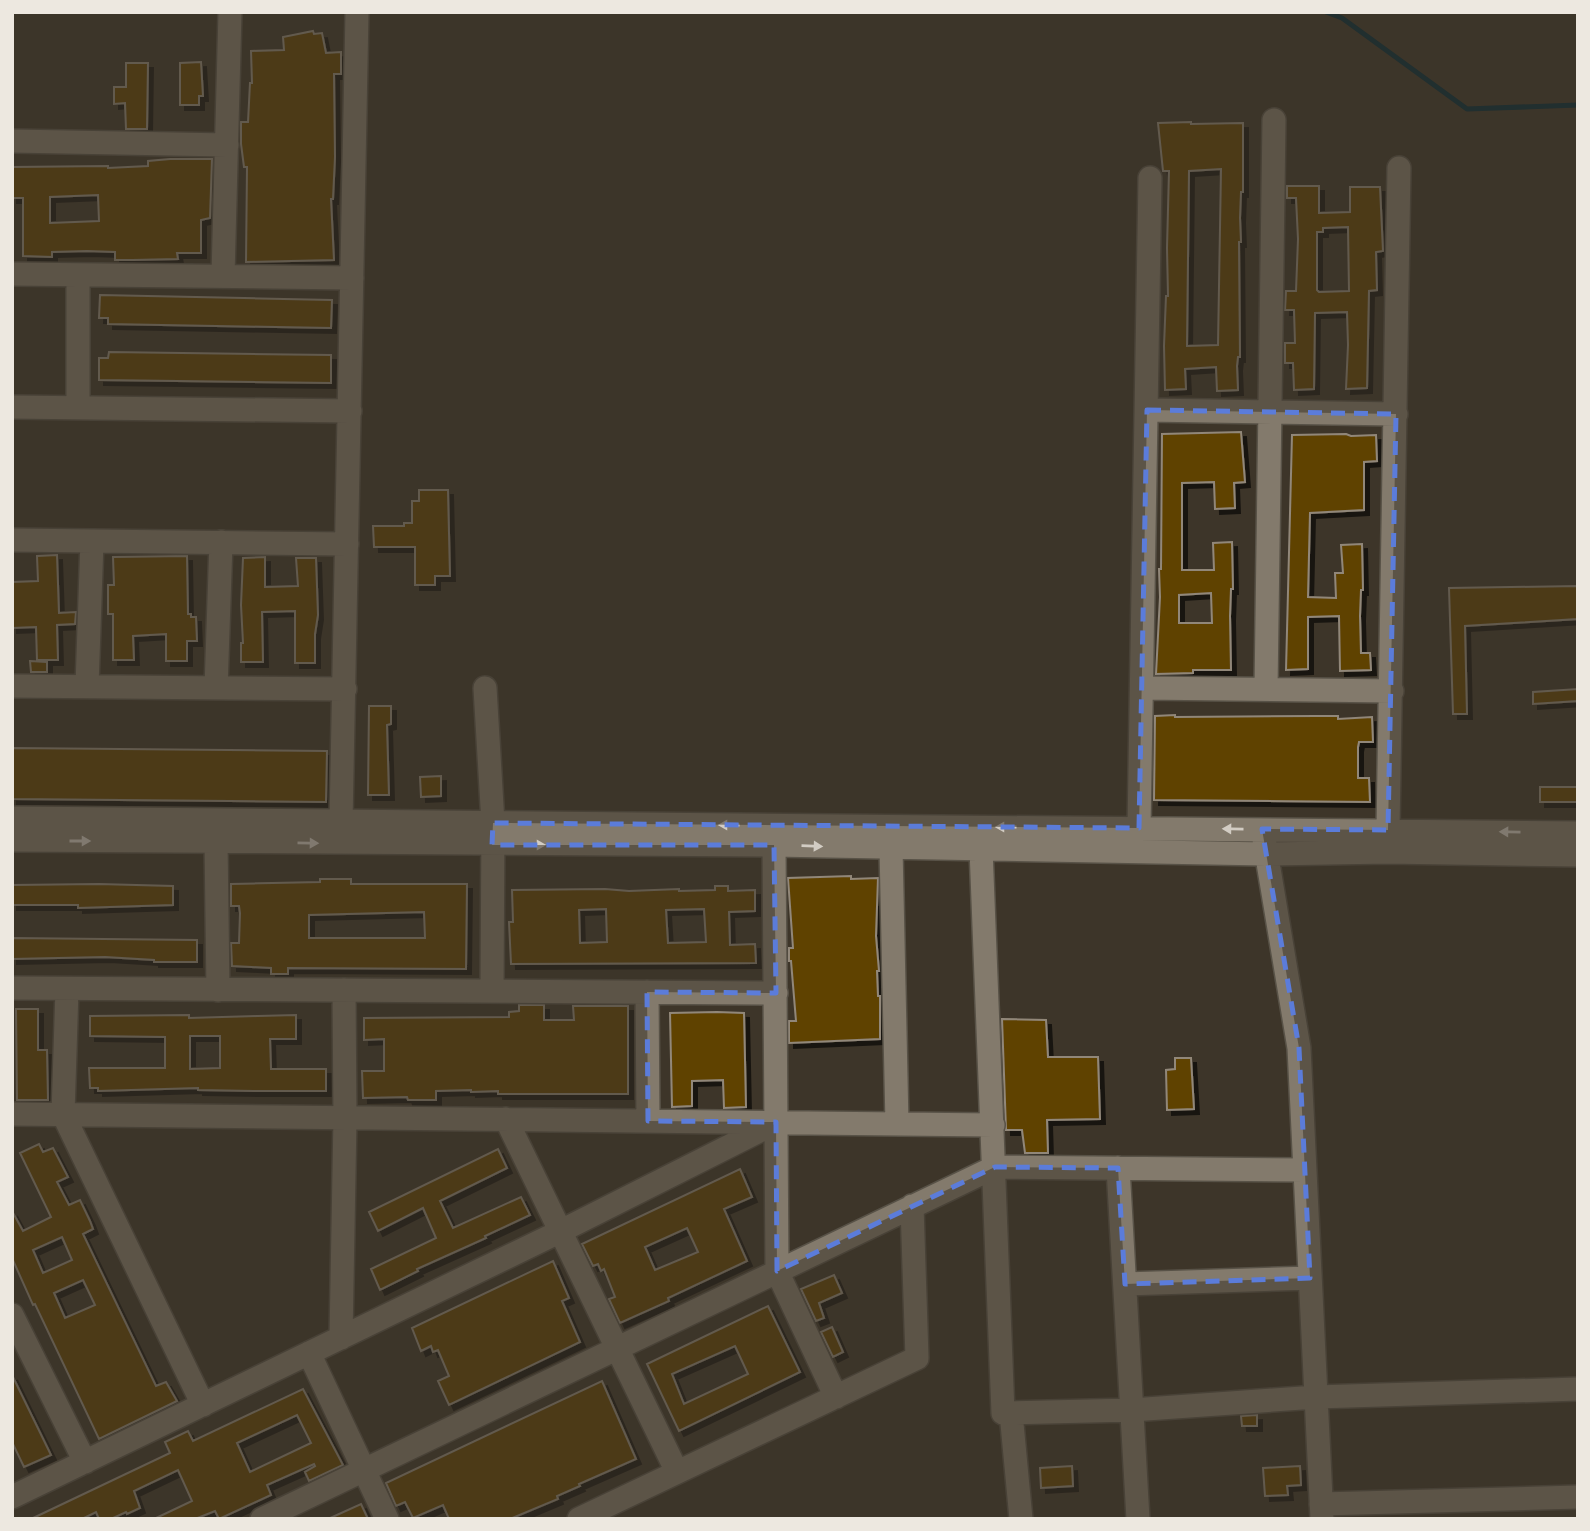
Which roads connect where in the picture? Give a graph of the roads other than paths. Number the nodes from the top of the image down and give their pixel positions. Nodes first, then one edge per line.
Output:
1 (230, 12) edge
2 (357, 12) edge
3 (1274, 120) dead end
4 (12, 141) edge
5 (227, 145) junction
6 (1399, 168) dead end
7 (1150, 178) dead end
8 (12, 274) edge
9 (78, 275) junction
10 (223, 276) junction
11 (352, 278) junction
12 (12, 407) edge
13 (78, 408) junction
14 (1147, 410) junction
15 (350, 411) junction
16 (1270, 412) junction
17 (1396, 414) junction
18 (12, 540) edge
19 (92, 541) junction
20 (221, 542) junction
21 (347, 544) junction
22 (12, 686) edge
23 (87, 687) junction
24 (216, 688) junction
25 (485, 688) dead end
26 (1143, 688) junction
27 (345, 689) junction
28 (1266, 689) junction
29 (1392, 691) junction
30 (12, 818) edge
31 (341, 822) junction
32 (1139, 828) junction
33 (1262, 829) junction
34 (1388, 830) junction
35 (1578, 833) edge
36 (493, 834) junction
37 (12, 840) edge
38 (216, 842) junction
39 (774, 845) junction
40 (891, 848) junction
41 (981, 849) junction
42 (1266, 854) junction
43 (1578, 855) edge
44 (12, 988) edge
45 (67, 989) junction
46 (218, 990) junction
47 (344, 990) junction
48 (492, 991) junction
49 (647, 992) junction
50 (776, 993) junction
51 (12, 1114) edge
52 (63, 1114) junction
53 (345, 1118) junction
54 (506, 1119) junction
55 (648, 1121) junction
56 (776, 1122) junction
57 (897, 1124) junction
58 (993, 1125) junction
59 (995, 1167) junction
60 (1118, 1168) junction
61 (1305, 1170) junction
62 (912, 1206) junction
63 (559, 1232) junction
64 (777, 1271) junction
65 (1310, 1278) junction
66 (1125, 1284) junction
67 (12, 1315) edge
68 (341, 1338) junction
69 (616, 1348) junction
70 (309, 1353) junction
71 (1578, 1389) edge
72 (836, 1397) junction
73 (1316, 1397) junction
74 (203, 1405) junction
75 (1132, 1410) junction
76 (1011, 1413) junction
77 (85, 1462) junction
78 (364, 1470) junction
79 (677, 1472) junction
80 (12, 1497) edge
81 (1578, 1497) edge
82 (1321, 1511) edge
83 (262, 1519) edge
84 (387, 1519) edge
85 (579, 1519) edge
86 (1021, 1519) edge
87 (1138, 1519) edge

1 - 5 street
2 - 11 street
3 - 16 street
4 - 5 street
5 - 10 street
6 - 17 street
7 - 14 street
8 - 9 street
9 - 10 street
9 - 13 street
10 - 11 street
11 - 15 street
12 - 13 street
13 - 15 street
14 - 16 street
14 - 26 street
15 - 21 street
16 - 17 street
16 - 28 street
17 - 29 street
18 - 19 street
19 - 20 street
19 - 23 street
20 - 21 street
20 - 24 street
21 - 27 street
22 - 23 street
23 - 24 street
24 - 27 street
25 - 36 street
26 - 28 street
26 - 32 street
27 - 31 street
28 - 29 street
29 - 34 street
30 - 31 street
31 - 36 street
33 -> 32 street
32 -> 36 street
33 - 34 street
33 - 42 street
35 -> 34 street
38 -> 36 street
36 -> 39 street
36 - 48 street
37 -> 38 street
38 - 46 street
39 -> 40 street
39 - 50 street
40 - 41 street
40 - 57 street
41 - 42 street
41 - 58 street
42 - 43 street
42 - 61 street
44 - 45 street
45 - 46 street
45 - 52 street
46 - 47 street
47 - 48 street
47 - 53 street
48 - 49 street
49 - 50 street
49 - 55 street
50 - 56 street
51 - 52 street
52 - 53 street
52 - 74 street
53 - 54 street
53 - 68 street
54 - 55 street
54 - 63 street
55 - 56 street
56 - 57 street
56 - 63 street
56 - 64 street
57 - 58 street
58 - 59 street
59 - 60 street
59 - 62 street
59 - 76 street
60 - 61 street
60 - 66 street
61 - 65 street
62 - 64 street
62 - 72 street
63 - 68 street
63 - 69 street
64 - 69 street
64 - 72 street
65 - 66 street
65 - 73 street
66 - 75 street
67 - 77 street
68 - 70 street
69 - 78 street
69 - 79 street
70 - 74 street
70 - 78 street
71 - 73 street
72 - 79 street
73 - 75 street
73 - 82 street
74 - 77 street
75 - 76 street
75 - 87 street
76 - 86 street
77 - 80 street
78 - 83 street
78 - 84 street
79 - 85 street
81 - 82 street

